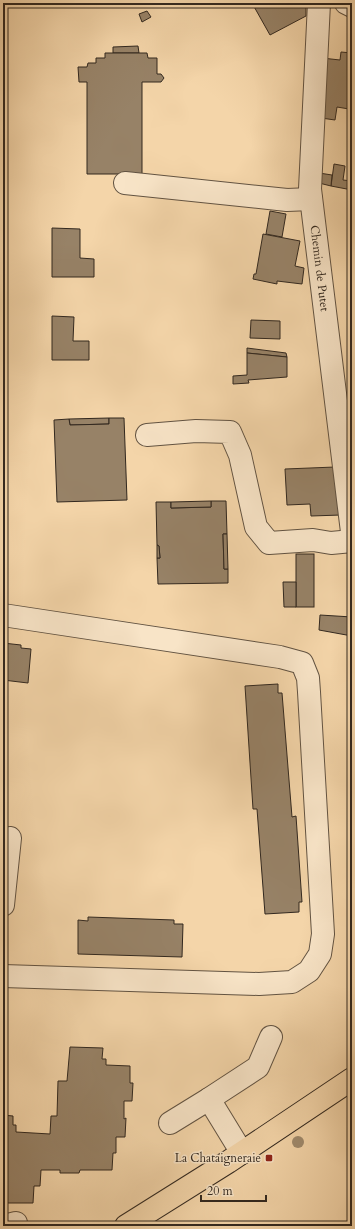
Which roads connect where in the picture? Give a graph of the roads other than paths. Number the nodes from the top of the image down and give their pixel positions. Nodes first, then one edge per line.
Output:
1 (318, 3) edge
2 (346, 3) edge
3 (352, 6) edge
4 (126, 183) dead end
5 (311, 199) junction
6 (146, 435) dead end
7 (352, 532) edge
8 (352, 541) edge
9 (3, 615) edge
10 (10, 838) dead end
11 (3, 905) edge
12 (3, 976) edge
13 (271, 1037) dead end
14 (352, 1079) edge
15 (209, 1099) junction
16 (170, 1123) dead end
17 (242, 1153) junction
18 (126, 1226) edge

1 - 5 street, Chemin de Putet
2 - 3 street
4 - 5 street
5 - 7 street, Chemin de Putet
6 - 8 street
9 - 12 street
10 - 11 street
13 - 15 street
14 - 17 main road
15 - 16 street
15 - 17 street
17 - 18 main road

